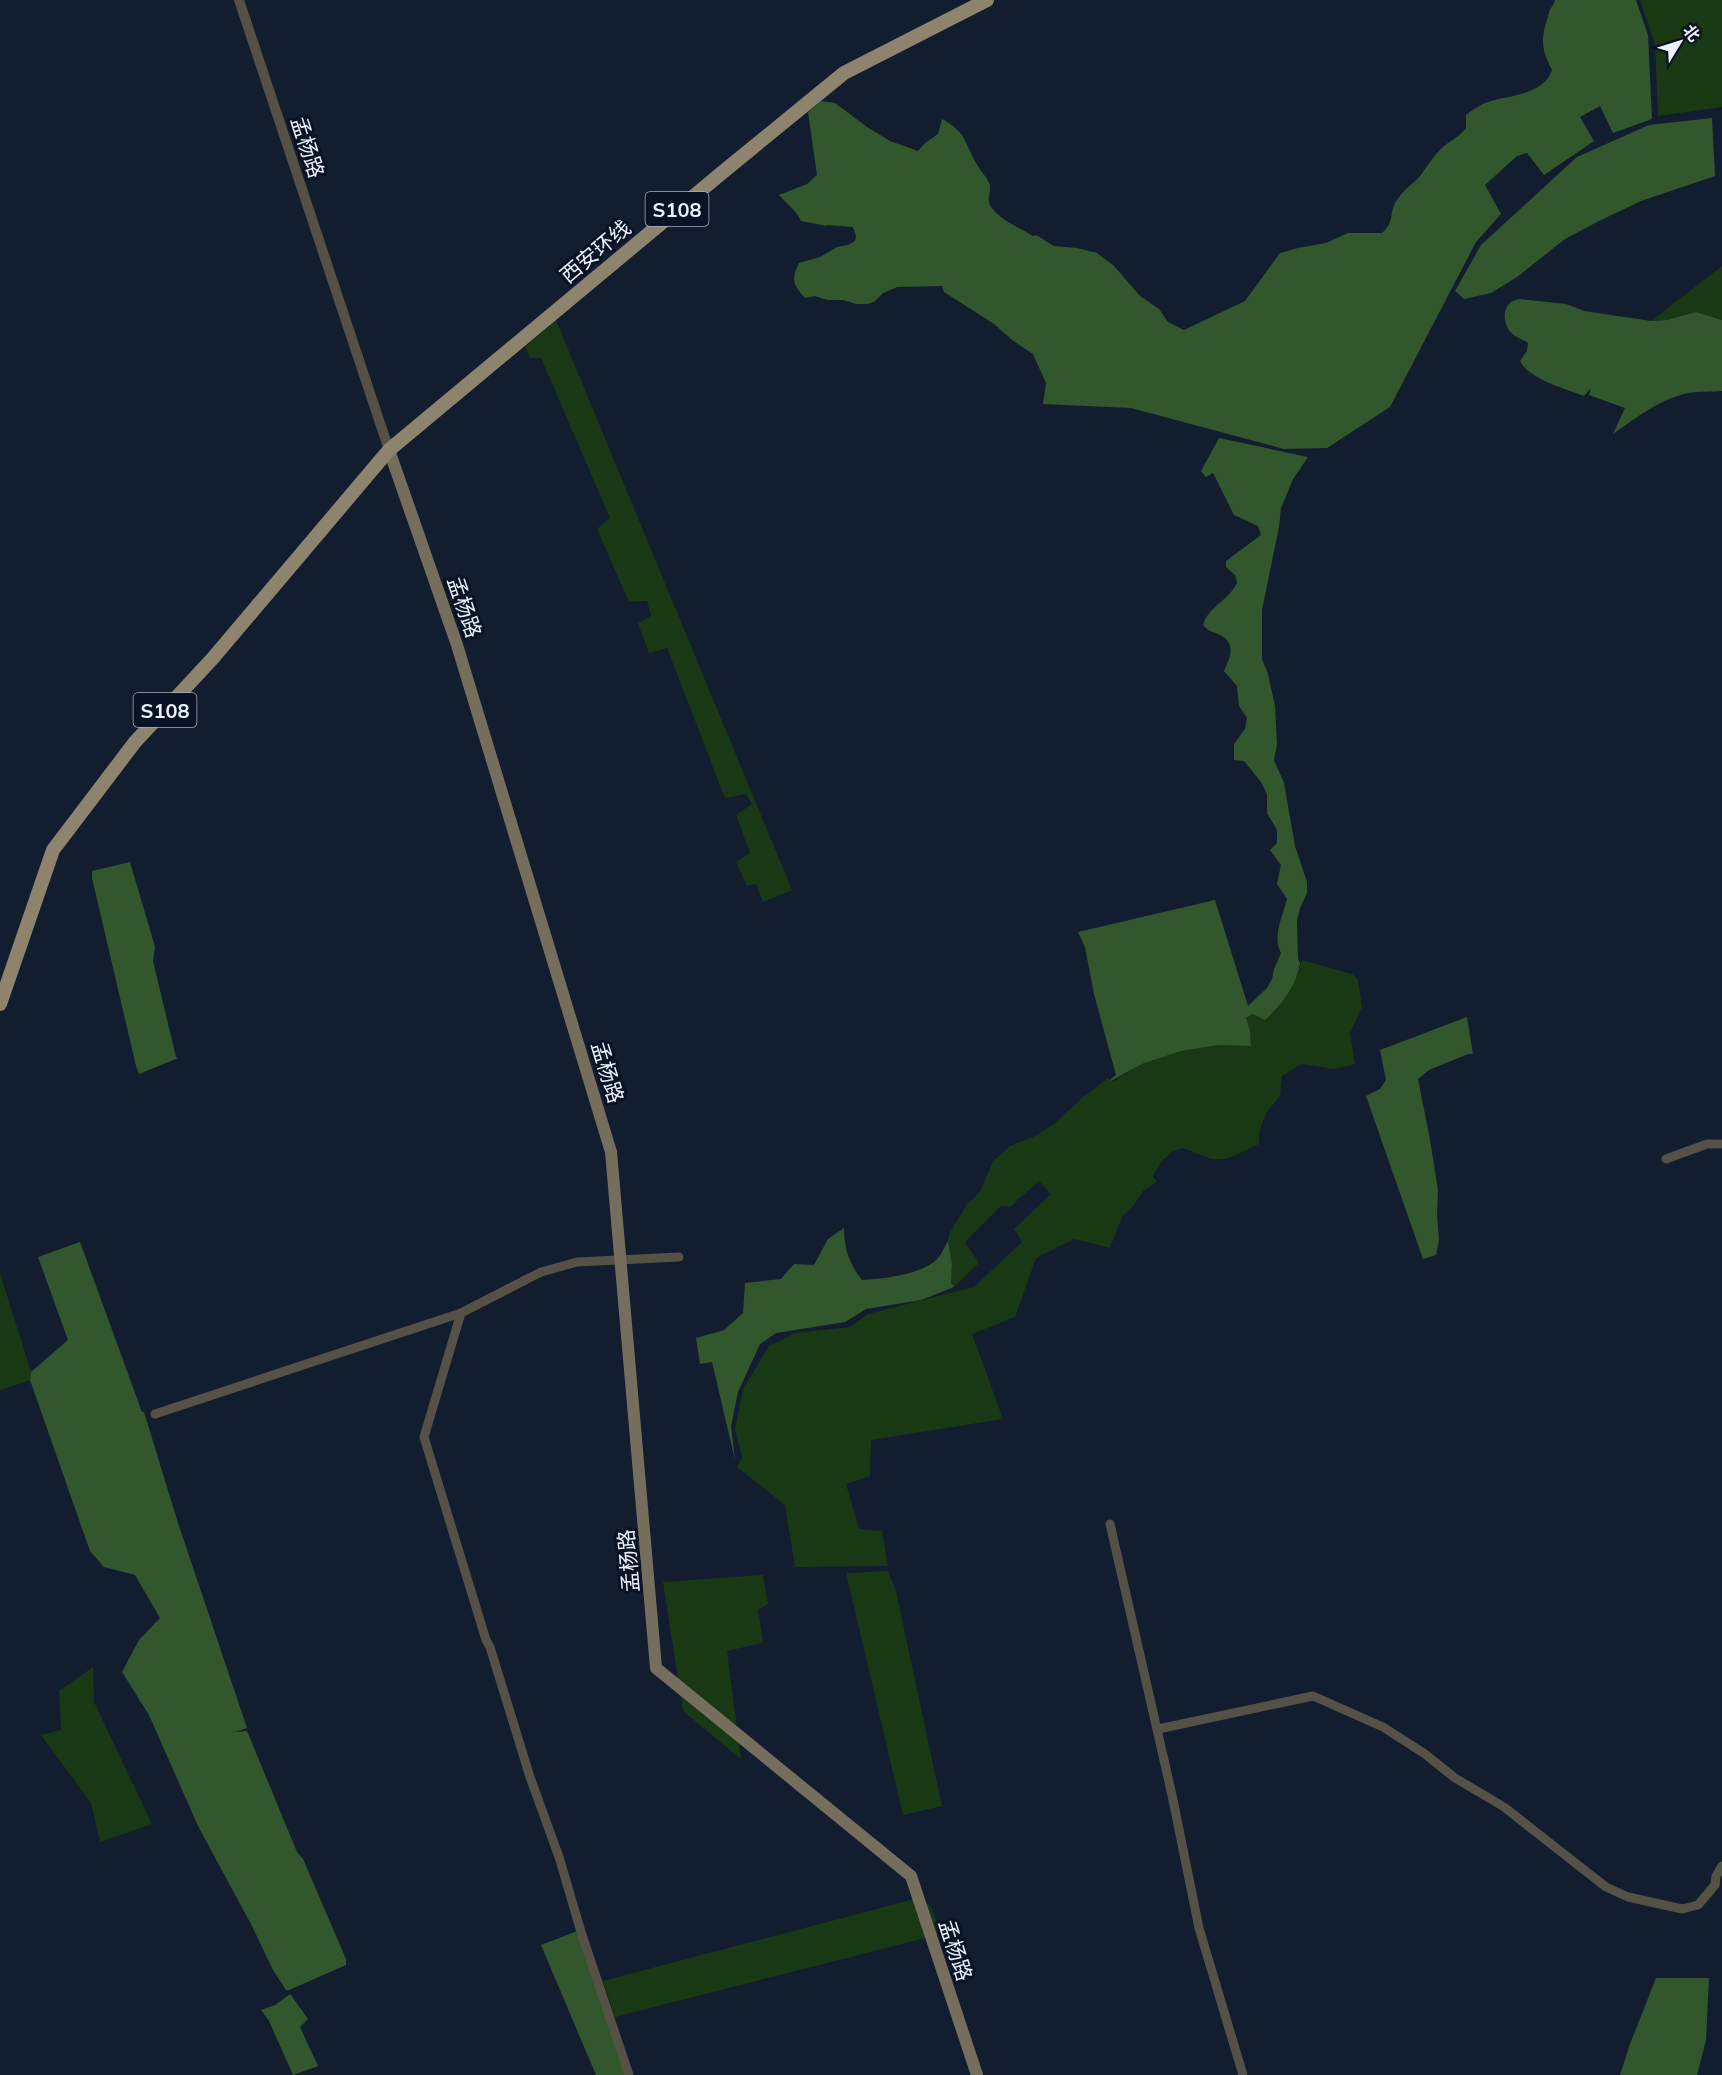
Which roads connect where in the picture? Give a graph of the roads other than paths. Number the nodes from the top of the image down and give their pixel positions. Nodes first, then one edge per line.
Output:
1 (239, 0) edge
2 (987, 0) edge
3 (389, 450) junction
4 (0, 1004) edge
5 (1722, 1144) edge
6 (1666, 1159) dead end
7 (679, 1257) dead end
8 (622, 1260) junction
9 (460, 1313) junction
10 (155, 1414) dead end
11 (1110, 1524) dead end
12 (1158, 1729) junction
13 (1722, 1866) edge
14 (629, 2075) edge
15 (977, 2075) edge
16 (1243, 2075) edge

1 - 3 street, 孟杨路
2 - 3 main road, 西安环线 / S108
3 - 4 main road, S108
3 - 8 main road, 孟杨路
5 - 6 street
7 - 8 street
8 - 9 street
8 - 15 main road, 孟杨路
9 - 10 street
9 - 14 street
11 - 12 street
12 - 13 street
12 - 16 street

